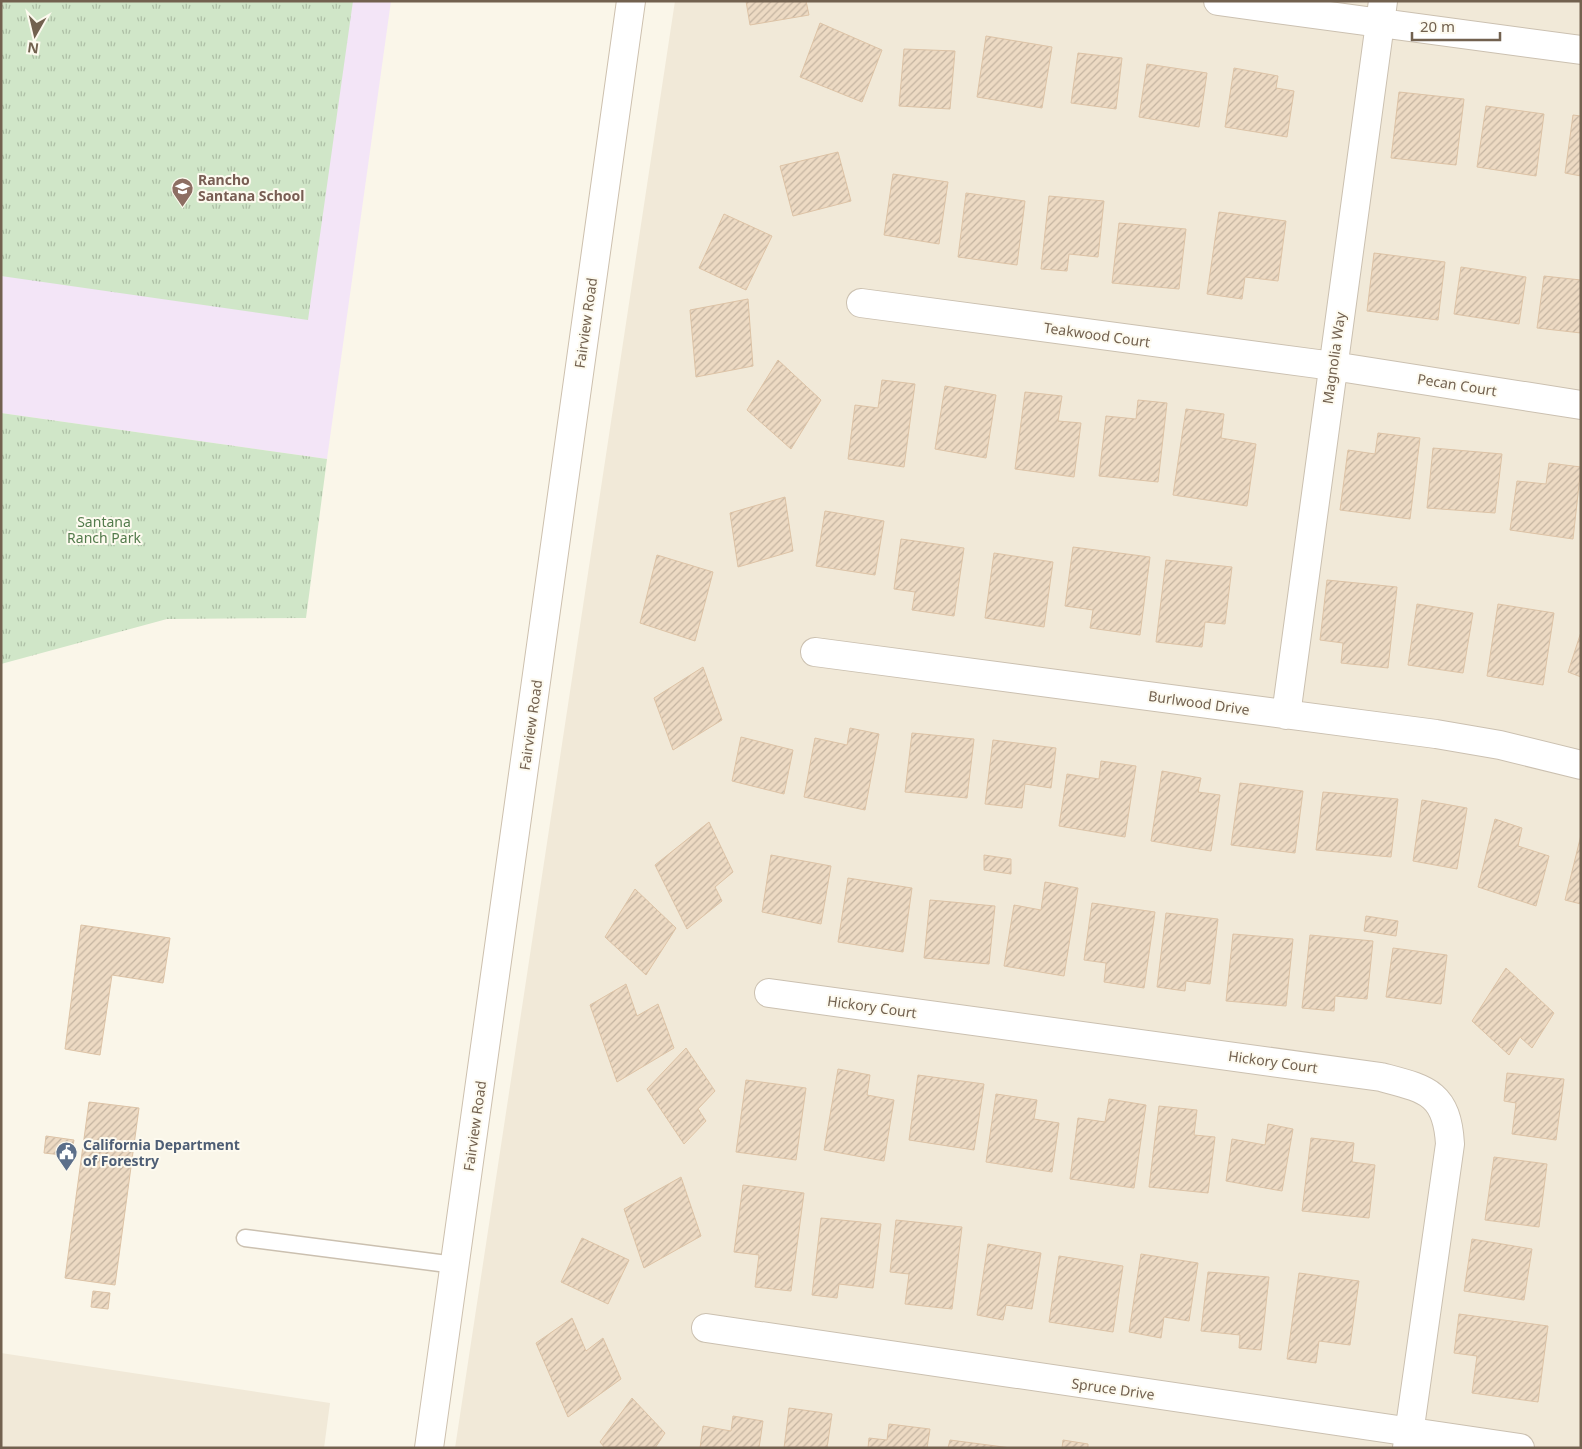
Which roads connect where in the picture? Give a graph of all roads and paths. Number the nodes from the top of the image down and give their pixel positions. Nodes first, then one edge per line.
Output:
1 (630, 1) edge
2 (1218, 1) edge
3 (1381, 12) edge
4 (1581, 50) edge
5 (861, 304) dead end
6 (1333, 366) junction
7 (1581, 404) edge
8 (815, 652) dead end
9 (1286, 714) junction
10 (1581, 765) edge
11 (769, 993) dead end
12 (245, 1238) dead end
13 (455, 1265) junction
14 (706, 1328) dead end
15 (1408, 1440) edge
16 (429, 1448) edge
17 (1520, 1448) edge

1 - 13 street, Fairview Road
2 - 3 street
3 - 4 street
3 - 6 street, Magnolia Way
5 - 6 street, Teakwood Court
6 - 7 street, Pecan Court
6 - 9 street, Magnolia Way
8 - 9 street, Burlwood Drive
9 - 10 street, Burlwood Drive
11 - 15 street, Hickory Court
12 - 13 lane
13 - 16 street, Fairview Road
14 - 15 street, Spruce Drive
15 - 17 street, Spruce Drive

